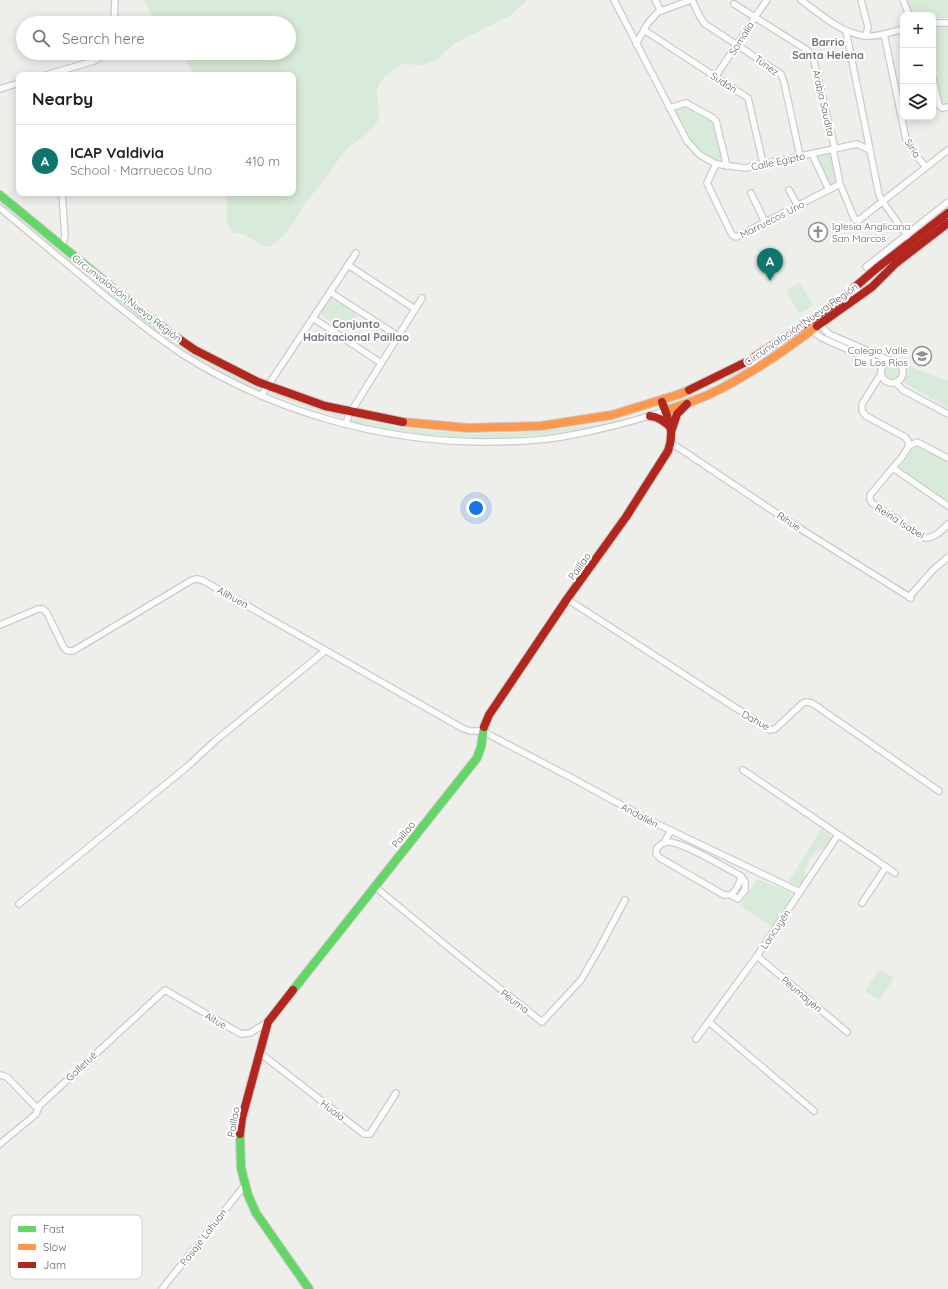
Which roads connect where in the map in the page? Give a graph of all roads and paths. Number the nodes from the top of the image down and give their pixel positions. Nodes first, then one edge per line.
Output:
1 (115, 0) edge
2 (614, 0) edge
3 (655, 0) edge
4 (689, 0) edge
5 (767, 0) edge
6 (801, 0) edge
7 (861, 0) edge
8 (903, 0) edge
9 (734, 4) dead end
10 (661, 11) junction
11 (908, 12) edge
12 (114, 16) edge
13 (755, 17) junction
14 (936, 23) edge
15 (948, 24) edge
16 (644, 30) junction
17 (900, 30) edge
18 (846, 31) junction
19 (884, 34) junction
20 (866, 36) junction
21 (636, 44) junction
22 (737, 45) junction
23 (96, 60) edge
24 (61, 72) edge
25 (716, 76) junction
26 (16, 84) edge
27 (934, 84) edge
28 (0, 89) edge
29 (948, 107) edge
30 (669, 108) junction
31 (834, 149) junction
32 (868, 149) junction
33 (948, 150) edge
34 (812, 154) junction
35 (800, 156) junction
36 (763, 163) junction
37 (716, 164) junction
38 (728, 166) junction
39 (926, 167) junction
40 (840, 184) junction
41 (789, 190) dead end
42 (829, 190) junction
43 (751, 193) dead end
44 (0, 194) edge
45 (62, 196) edge
46 (883, 202) junction
47 (948, 202) edge
48 (798, 206) junction
49 (0, 208) edge
50 (948, 213) edge
51 (765, 222) junction
52 (948, 223) edge
53 (911, 241) junction
54 (62, 246) junction
55 (356, 254) dead end
56 (348, 265) junction
57 (866, 266) dead end
58 (330, 292) junction
59 (847, 294) junction
60 (422, 298) dead end
61 (852, 301) junction
62 (416, 309) junction
63 (313, 318) junction
64 (812, 320) junction
65 (818, 328) junction
66 (398, 336) junction
67 (891, 361) junction
68 (381, 363) junction
69 (882, 367) junction
70 (881, 374) junction
71 (896, 383) junction
72 (268, 386) junction
73 (262, 396) junction
74 (691, 401) junction
75 (662, 402) junction
76 (351, 411) junction
77 (665, 411) junction
78 (948, 414) edge
79 (650, 416) junction
80 (346, 424) junction
81 (672, 429) junction
82 (670, 446) junction
83 (909, 446) junction
84 (948, 458) edge
85 (893, 468) junction
86 (948, 506) edge
87 (948, 524) edge
88 (948, 557) edge
89 (567, 599) junction
90 (0, 625) edge
91 (325, 651) junction
92 (482, 731) junction
93 (743, 770) dead end
94 (939, 791) dead end
95 (670, 830) junction
96 (838, 835) junction
97 (664, 843) junction
98 (886, 867) junction
99 (895, 873) dead end
100 (374, 886) junction
101 (800, 892) junction
102 (625, 900) dead end
103 (862, 903) dead end
104 (19, 904) dead end
105 (757, 956) junction
106 (164, 990) joint
107 (268, 1022) junction
108 (709, 1022) junction
109 (847, 1032) dead end
110 (696, 1039) dead end
111 (260, 1053) junction
112 (0, 1075) edge
113 (396, 1094) dead end
114 (38, 1109) junction
115 (814, 1111) dead end
116 (0, 1144) edge
117 (245, 1185) junction
118 (162, 1289) edge
119 (309, 1289) edge

1 - 12 street
2 - 21 street, Calle Egipto
3 - 10 street
4 - 10 street
4 - 22 street, Túnez
5 - 13 street, Somalía
6 - 18 street
7 - 20 street
8 - 11 street
9 - 13 street, Arabia Saudita
10 - 16 street
13 - 22 street, Somalía
13 - 31 street, Arabia Saudita
14 - 15 street
16 - 21 street
16 - 25 street, Sudán
17 - 19 street
18 - 20 street
18 - 32 street
19 - 20 street
19 - 39 street, Siria
21 - 30 street, Calle Egipto
22 - 25 street, Somalía
22 - 35 street, Túnez
23 - 24 street
25 - 36 street, Sudán
26 - 28 street
27 - 29 street
30 - 37 street, Calle Egipto
30 - 38 street
31 - 32 street, Calle Egipto
31 - 34 street, Calle Egipto
31 - 40 street, Arabia Saudita
32 - 46 street
33 - 39 street
34 - 35 street, Calle Egipto
34 - 42 street
35 - 36 street, Calle Egipto
36 - 38 street, Calle Egipto
37 - 38 street, Calle Egipto
37 - 51 street, Marruecos Uno
39 - 46 street
40 - 42 street, Marruecos Uno
40 - 46 street, Arabia Saudita
41 - 48 street
42 - 48 street, Marruecos Uno
43 - 51 street
44 - 54 street, Circunvalación Nueva Región
45 - 54 street
46 - 53 street
47 - 53 street
48 - 51 street, Marruecos Uno
49 - 73 street, Circunvalación Nueva Región
50 - 53 street, Circunvalación Nueva Región
52 - 53 street, Circunvalación Nueva Región
53 - 57 street
53 - 59 street, Circunvalación Nueva Región
53 - 61 street, Circunvalación Nueva Región
54 - 72 street, Circunvalación Nueva Región
55 - 56 street
56 - 58 street
56 - 62 street
58 - 63 street
58 - 66 street
59 - 61 street
59 - 64 street, Circunvalación Nueva Región
60 - 62 street
61 - 65 street, Circunvalación Nueva Región
62 - 66 street
63 - 68 street
63 - 72 street
64 - 65 street
64 - 75 street, Circunvalación Nueva Región
65 - 67 street
65 - 69 street
65 - 74 street, Circunvalación Nueva Región
66 - 68 street
67 - 69 street
67 - 71 street
68 - 76 street
69 - 70 street
70 - 71 street
70 - 83 street
71 - 78 street
72 - 73 street
72 - 76 street, Circunvalación Nueva Región
73 - 80 street, Circunvalación Nueva Región
74 - 77 street, Circunvalación Nueva Región
74 - 81 street
75 - 76 street, Circunvalación Nueva Región
75 - 77 street, Paillao
76 - 80 street
77 - 79 street, Circunvalación Nueva Región
77 - 81 street, Paillao
79 - 80 street, Circunvalación Nueva Región
79 - 81 street
81 - 82 street, Paillao
82 - 88 street, Rihue
82 - 89 street, Paillao
83 - 84 street
83 - 85 street, Reina Isabel
85 - 86 street
85 - 87 street, Reina Isabel
89 - 92 street, Paillao
89 - 94 street, Dahue
90 - 91 street, Alihuen
91 - 92 street, Alihuen
91 - 104 street
92 - 95 street, Andalién
92 - 100 street, Paillao
93 - 96 street
95 - 97 street
95 - 101 street, Andalién
96 - 98 street
96 - 101 street, Lancuyén
97 - 97 street
98 - 99 street
98 - 103 street
100 - 102 street, Peuma
100 - 107 street, Paillao
101 - 105 street, Lancuyén
105 - 108 street, Lancuyén
105 - 109 street, Peumayén
106 - 107 street, Aitue
106 - 114 street, Galletué
107 - 111 street, Paillao
108 - 110 street, Lancuyén
108 - 115 street
111 - 113 street, Huala
111 - 117 street, Paillao
112 - 114 street
114 - 116 street, Galletué
117 - 118 street, Pasaje Lahuan
117 - 119 street, Paillao

